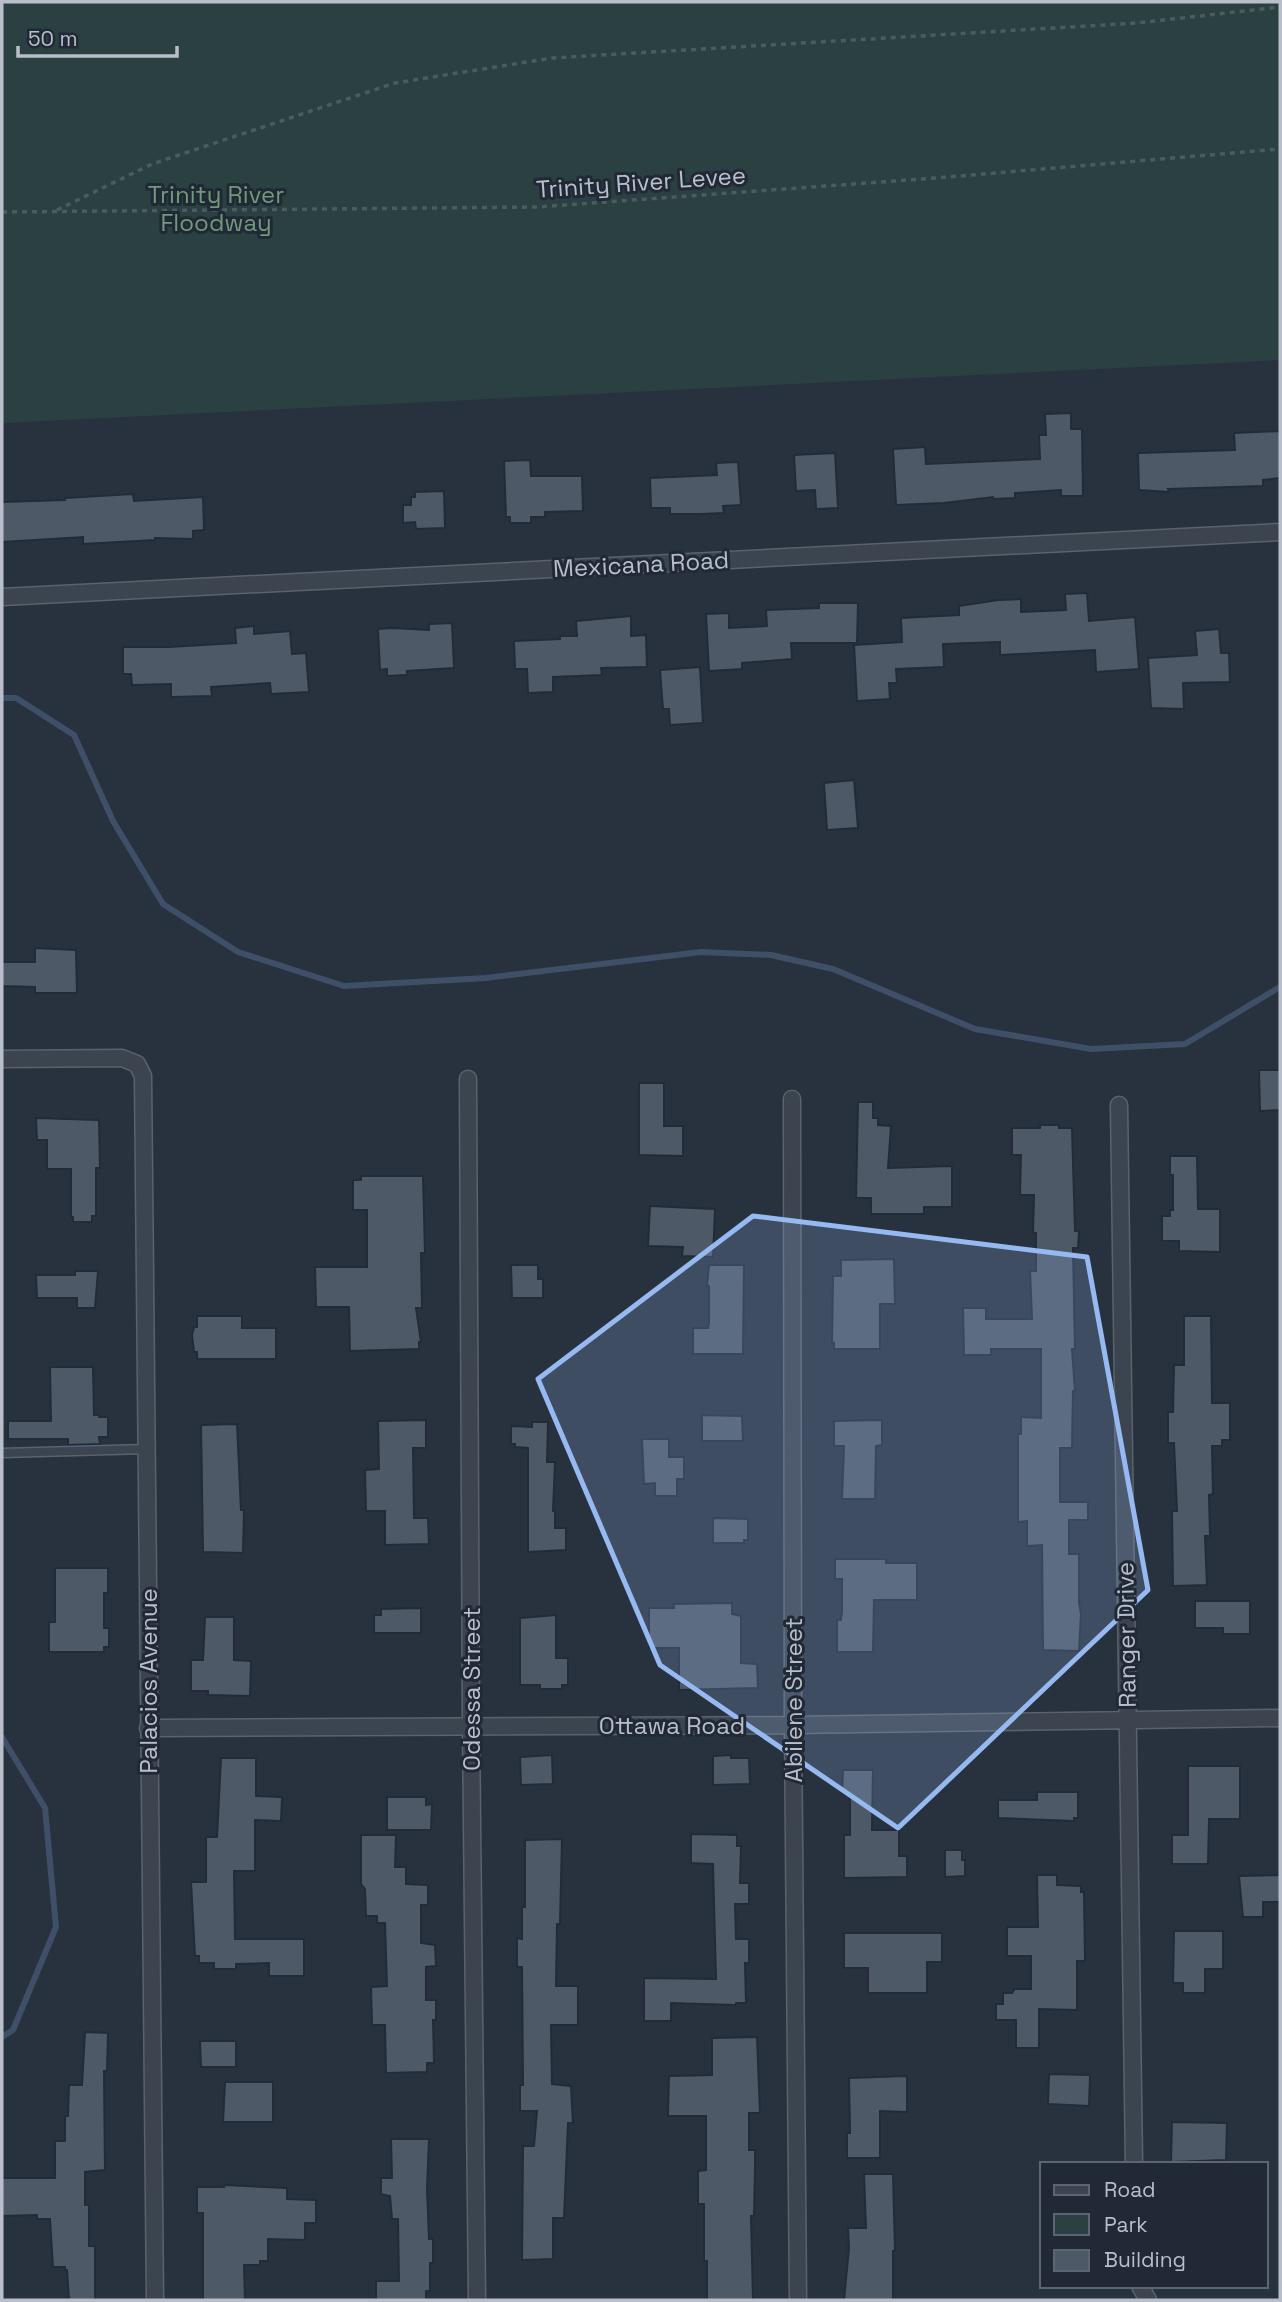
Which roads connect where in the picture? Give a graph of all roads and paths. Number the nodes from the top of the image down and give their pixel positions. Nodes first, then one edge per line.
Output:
1 (1280, 7) edge
2 (1280, 149) edge
3 (2, 212) edge
4 (54, 212) junction
5 (1280, 532) edge
6 (2, 597) edge
7 (2, 1059) edge
8 (468, 1079) dead end
9 (792, 1099) dead end
10 (1119, 1105) dead end
11 (147, 1449) junction
12 (2, 1453) edge
13 (1280, 1718) edge
14 (1128, 1721) junction
15 (793, 1725) junction
16 (471, 1726) junction
17 (148, 1728) junction
18 (1134, 2162) edge
19 (155, 2300) edge
20 (477, 2300) edge
21 (798, 2300) edge

1 - 4 path
2 - 4 path, Trinity River Levee
3 - 4 path, Trinity River Levee
5 - 6 street, Mexicana Road
7 - 11 street, Palacios Avenue
8 - 16 street, Odessa Street
9 - 15 street, Abilene Street
10 - 14 street, Ranger Drive
11 - 12 lane
11 - 17 street, Palacios Avenue
13 - 14 street, Ottawa Road
14 - 15 street, Ottawa Road
14 - 18 street, Ranger Drive
15 - 16 street, Ottawa Road
15 - 21 street, Abilene Street
16 - 17 street, Ottawa Road
16 - 20 street, Odessa Street
17 - 19 street, Palacios Avenue

